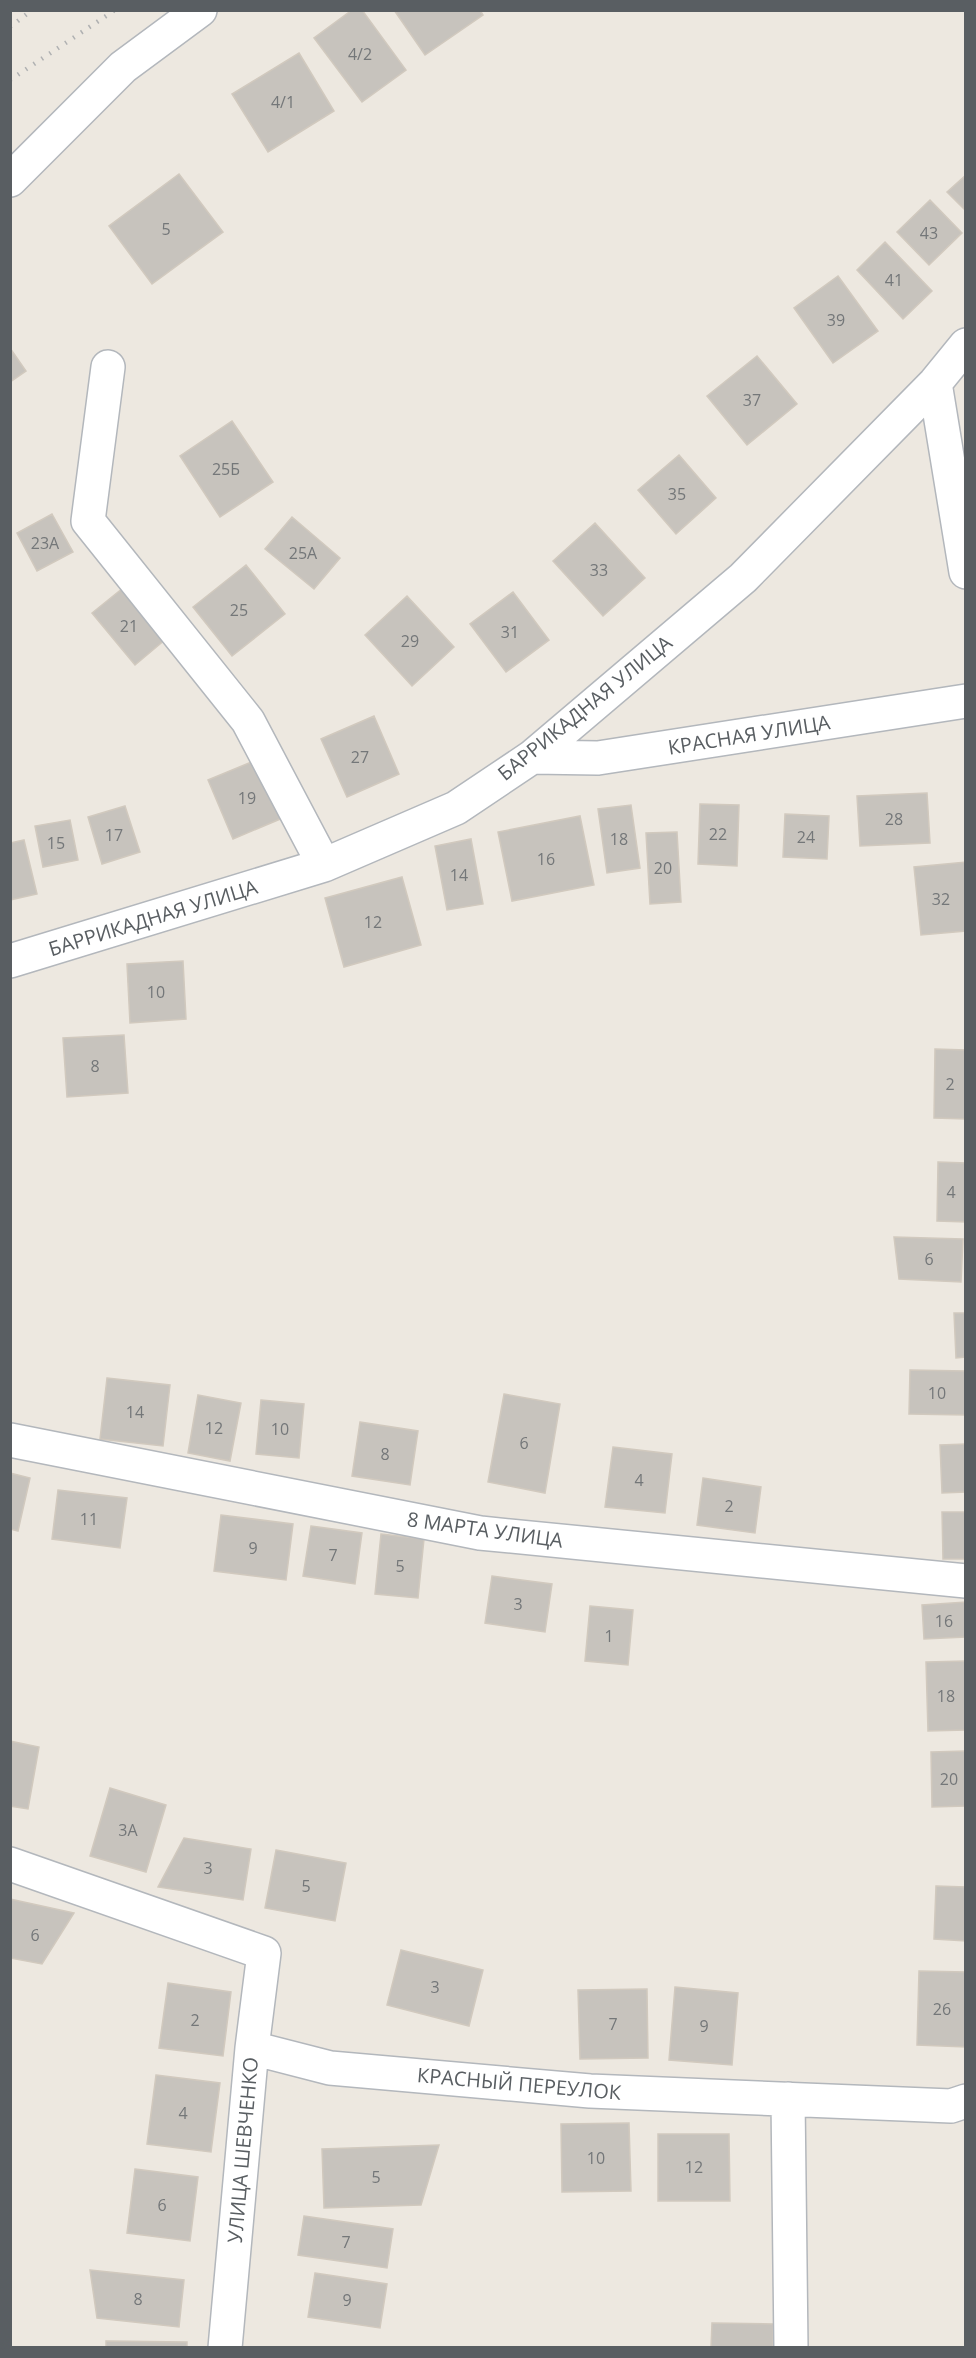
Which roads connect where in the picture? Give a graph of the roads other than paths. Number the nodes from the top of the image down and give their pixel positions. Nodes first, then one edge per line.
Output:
1 (200, 10) edge
2 (10, 180) edge
3 (966, 345) edge
4 (108, 367) dead end
5 (935, 383) junction
6 (966, 572) edge
7 (966, 701) edge
8 (532, 757) junction
9 (324, 866) junction
10 (10, 961) edge
11 (10, 1440) edge
12 (966, 1581) edge
13 (10, 1864) edge
14 (252, 2048) junction
15 (788, 2099) junction
16 (966, 2101) edge
17 (225, 2348) edge
18 (791, 2348) edge

1 - 2 street
3 - 5 street, БАРРИКАДНАЯ УЛИЦА
4 - 9 street
5 - 6 street
5 - 8 street, БАРРИКАДНАЯ УЛИЦА
7 - 8 street, КРАСНАЯ УЛИЦА
8 - 9 street, БАРРИКАДНАЯ УЛИЦА
9 - 10 street, БАРРИКАДНАЯ УЛИЦА
11 - 12 street, 8 МАРТА УЛИЦА
13 - 14 street, УЛИЦА ШЕВЧЕНКО
14 - 15 street, КРАСНЫЙ ПЕРЕУЛОК
14 - 17 street, УЛИЦА ШЕВЧЕНКО
15 - 16 street, КРАСНЫЙ ПЕРЕУЛОК
15 - 18 street

